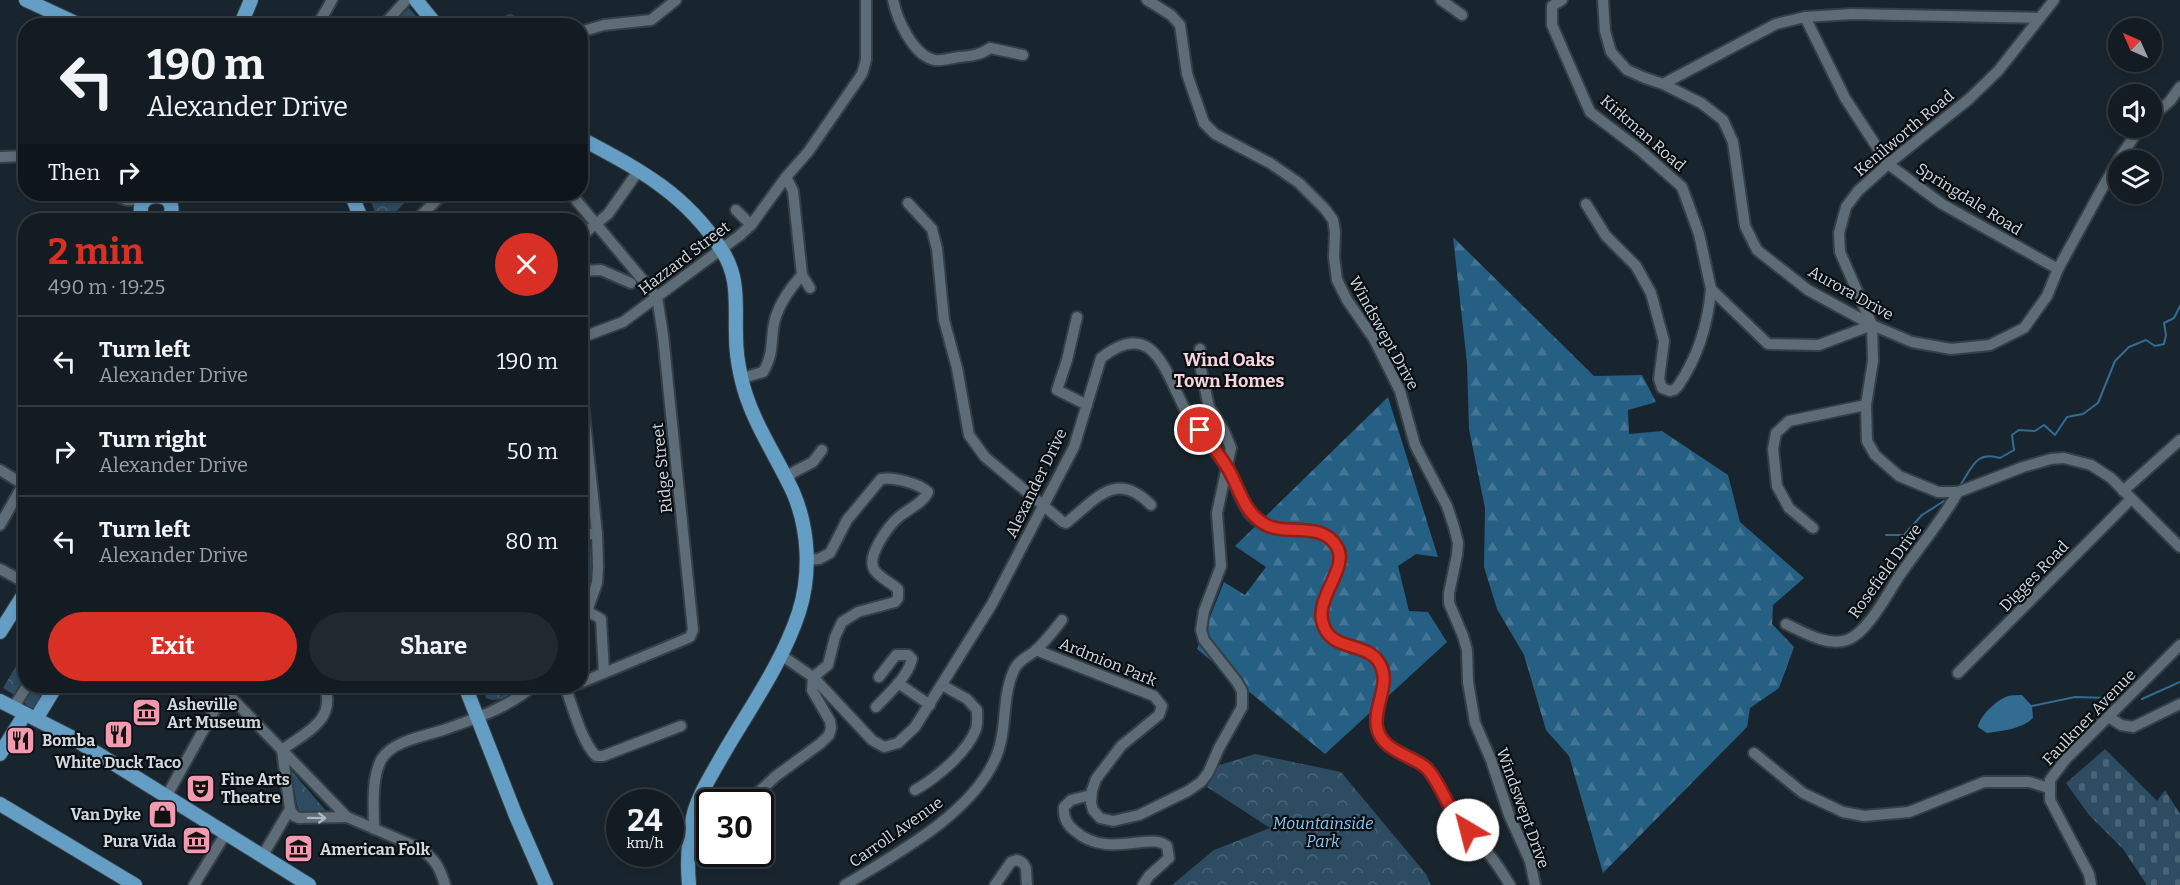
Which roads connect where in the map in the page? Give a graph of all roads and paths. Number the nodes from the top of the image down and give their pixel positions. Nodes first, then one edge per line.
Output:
1 (26, 0) edge
2 (251, 0) edge
3 (332, 0) edge
4 (406, 0) edge
5 (416, 0) edge
6 (676, 0) edge
7 (866, 0) edge
8 (893, 0) edge
9 (1147, 0) edge
10 (1441, 0) edge
11 (1562, 0) edge
12 (1603, 0) edge
13 (2054, 0) edge
14 (1462, 15) dead end
15 (1805, 17) junction
16 (65, 18) edge
17 (243, 18) edge
18 (322, 18) edge
19 (390, 18) edge
20 (431, 18) edge
21 (2040, 18) junction
22 (588, 30) edge
23 (1023, 55) dead end
24 (1663, 84) junction
25 (2180, 87) edge
26 (2162, 108) edge
27 (2133, 138) edge
28 (588, 142) edge
29 (18, 156) edge
30 (3, 157) edge
31 (1888, 164) junction
32 (639, 170) junction
33 (786, 177) junction
34 (128, 201) edge
35 (436, 201) edge
36 (577, 201) edge
37 (908, 203) dead end
38 (1586, 204) dead end
39 (736, 210) dead end
40 (137, 213) edge
41 (423, 213) edge
42 (588, 213) edge
43 (588, 214) edge
44 (598, 225) junction
45 (751, 225) junction
46 (588, 232) edge
47 (722, 249) junction
48 (2058, 269) junction
49 (588, 271) edge
50 (802, 275) junction
51 (631, 283) dead end
52 (810, 288) dead end
53 (1711, 289) junction
54 (657, 297) junction
55 (1077, 318) dead end
56 (1872, 325) junction
57 (588, 336) edge
58 (1200, 349) dead end
59 (741, 378) junction
60 (1087, 405) junction
61 (1866, 405) junction
62 (2180, 440) edge
63 (588, 450) edge
64 (822, 450) dead end
65 (1227, 468) junction
66 (0, 470) edge
67 (787, 480) junction
68 (18, 481) edge
69 (1958, 492) junction
70 (18, 495) edge
71 (2127, 495) junction
72 (1151, 505) dead end
73 (1043, 506) junction
74 (0, 525) edge
75 (1813, 528) dead end
76 (588, 534) edge
77 (597, 534) junction
78 (2180, 547) edge
79 (807, 560) junction
80 (0, 569) edge
81 (18, 579) edge
82 (18, 604) edge
83 (588, 608) edge
84 (588, 612) edge
85 (1062, 620) dead end
86 (1786, 624) dead end
87 (0, 632) edge
88 (2180, 645) edge
89 (1036, 650) junction
90 (781, 656) junction
91 (604, 673) junction
92 (1958, 673) dead end
93 (813, 677) junction
94 (879, 677) dead end
95 (588, 680) edge
96 (898, 682) junction
97 (942, 685) junction
98 (26, 693) edge
99 (48, 693) edge
100 (221, 693) edge
101 (230, 693) edge
102 (327, 693) edge
103 (468, 693) edge
104 (523, 693) edge
105 (570, 693) edge
106 (0, 700) edge
107 (2180, 704) edge
108 (930, 705) junction
109 (876, 707) dead end
110 (24, 714) junction
111 (477, 716) junction
112 (2109, 717) junction
113 (681, 726) dead end
114 (282, 750) junction
115 (1754, 753) dead end
116 (0, 754) edge
117 (2049, 788) junction
118 (762, 789) edge
119 (915, 790) dead end
120 (1091, 795) junction
121 (166, 797) junction
122 (0, 804) edge
123 (290, 809) junction
124 (693, 816) junction
125 (347, 817) junction
126 (696, 817) edge
127 (374, 829) junction
128 (226, 833) junction
129 (263, 855) junction
130 (135, 885) edge
131 (194, 885) edge
132 (309, 885) edge
133 (445, 885) edge
134 (546, 885) edge
135 (689, 885) edge
136 (845, 885) edge
137 (995, 885) edge
138 (1027, 885) edge
139 (1143, 885) edge
140 (1510, 885) edge
141 (1535, 885) edge
142 (2091, 885) edge

1 - 16 main road
2 - 17 main road
3 - 18 street
4 - 19 street
5 - 20 main road
6 - 22 street
7 - 33 street, Hazzard Street
8 - 23 street
9 - 141 street, Windswept Drive
10 - 14 street
11 - 53 street, Kirkman Road
12 - 24 street, Aurora Drive
13 - 21 street, Kenilworth Road
15 - 21 street
15 - 24 street
15 - 31 street, Springdale Road
21 - 31 street, Kenilworth Road
24 - 56 street, Aurora Drive
25 - 26 street
27 - 48 street, Aurora Drive
28 - 32 main road
29 - 30 street
31 - 48 street, Springdale Road
31 - 56 street, Kenilworth Road
32 - 44 street
32 - 47 main road
33 - 45 street, Hazzard Street
33 - 50 street
34 - 40 street
35 - 41 street
36 - 42 street
37 - 73 street
38 - 53 street
39 - 45 street
43 - 44 street
44 - 46 street
44 - 54 street
45 - 47 street, Hazzard Street
47 - 54 street, Hazzard Street
47 - 59 main road
48 - 56 street, Aurora Drive
49 - 51 street
50 - 52 street
50 - 59 street
53 - 56 street
54 - 57 street, Hazzard Street
54 - 91 street, Ridge Street
55 - 60 street
56 - 61 street, Kenilworth Road
58 - 65 street
59 - 67 main road
60 - 65 street, Alexander Drive
60 - 73 street, Alexander Drive
61 - 69 street, Kenilworth Road
61 - 75 street
62 - 71 street, Digges Road
63 - 77 street
64 - 67 street
65 - 120 street
65 - 140 street, Alexander Drive
66 - 68 street
67 - 79 main road
69 - 71 street, Kenilworth Road
69 - 86 street, Rosefield Drive
70 - 74 street
71 - 78 street, Kenilworth Road
71 - 92 street, Digges Road
72 - 73 street
73 - 97 street, Alexander Drive
76 - 77 street
77 - 83 street
79 - 90 main road
79 - 93 street
80 - 81 street
82 - 87 main road
84 - 91 street
85 - 89 street, Carroll Avenue
88 - 112 street, Faulkner Avenue
89 - 120 street, Ardmion Park
89 - 136 street, Carroll Avenue
90 - 93 street, Alexander Drive
90 - 124 main road
91 - 95 street
93 - 108 street, Alexander Drive
93 - 118 street
94 - 96 street
96 - 108 street
96 - 109 street
97 - 108 street, Alexander Drive
97 - 119 street
98 - 110 street
99 - 110 main road
100 - 121 street
101 - 114 street
102 - 114 street
103 - 111 main road
104 - 111 street
105 - 113 street
106 - 110 main road
107 - 112 street
110 - 116 main road
110 - 121 main road
111 - 127 street
111 - 134 main road
112 - 117 street, Faulkner Avenue
114 - 123 street
114 - 125 street
115 - 117 street
117 - 142 street, Faulkner Avenue
120 - 139 street
121 - 128 main road
122 - 130 main road
123 -> 125 street
123 - 129 street
124 - 126 street
124 - 135 main road
125 - 127 street
127 - 133 street
128 - 129 main road
128 - 131 street
129 - 132 main road
137 - 138 street

